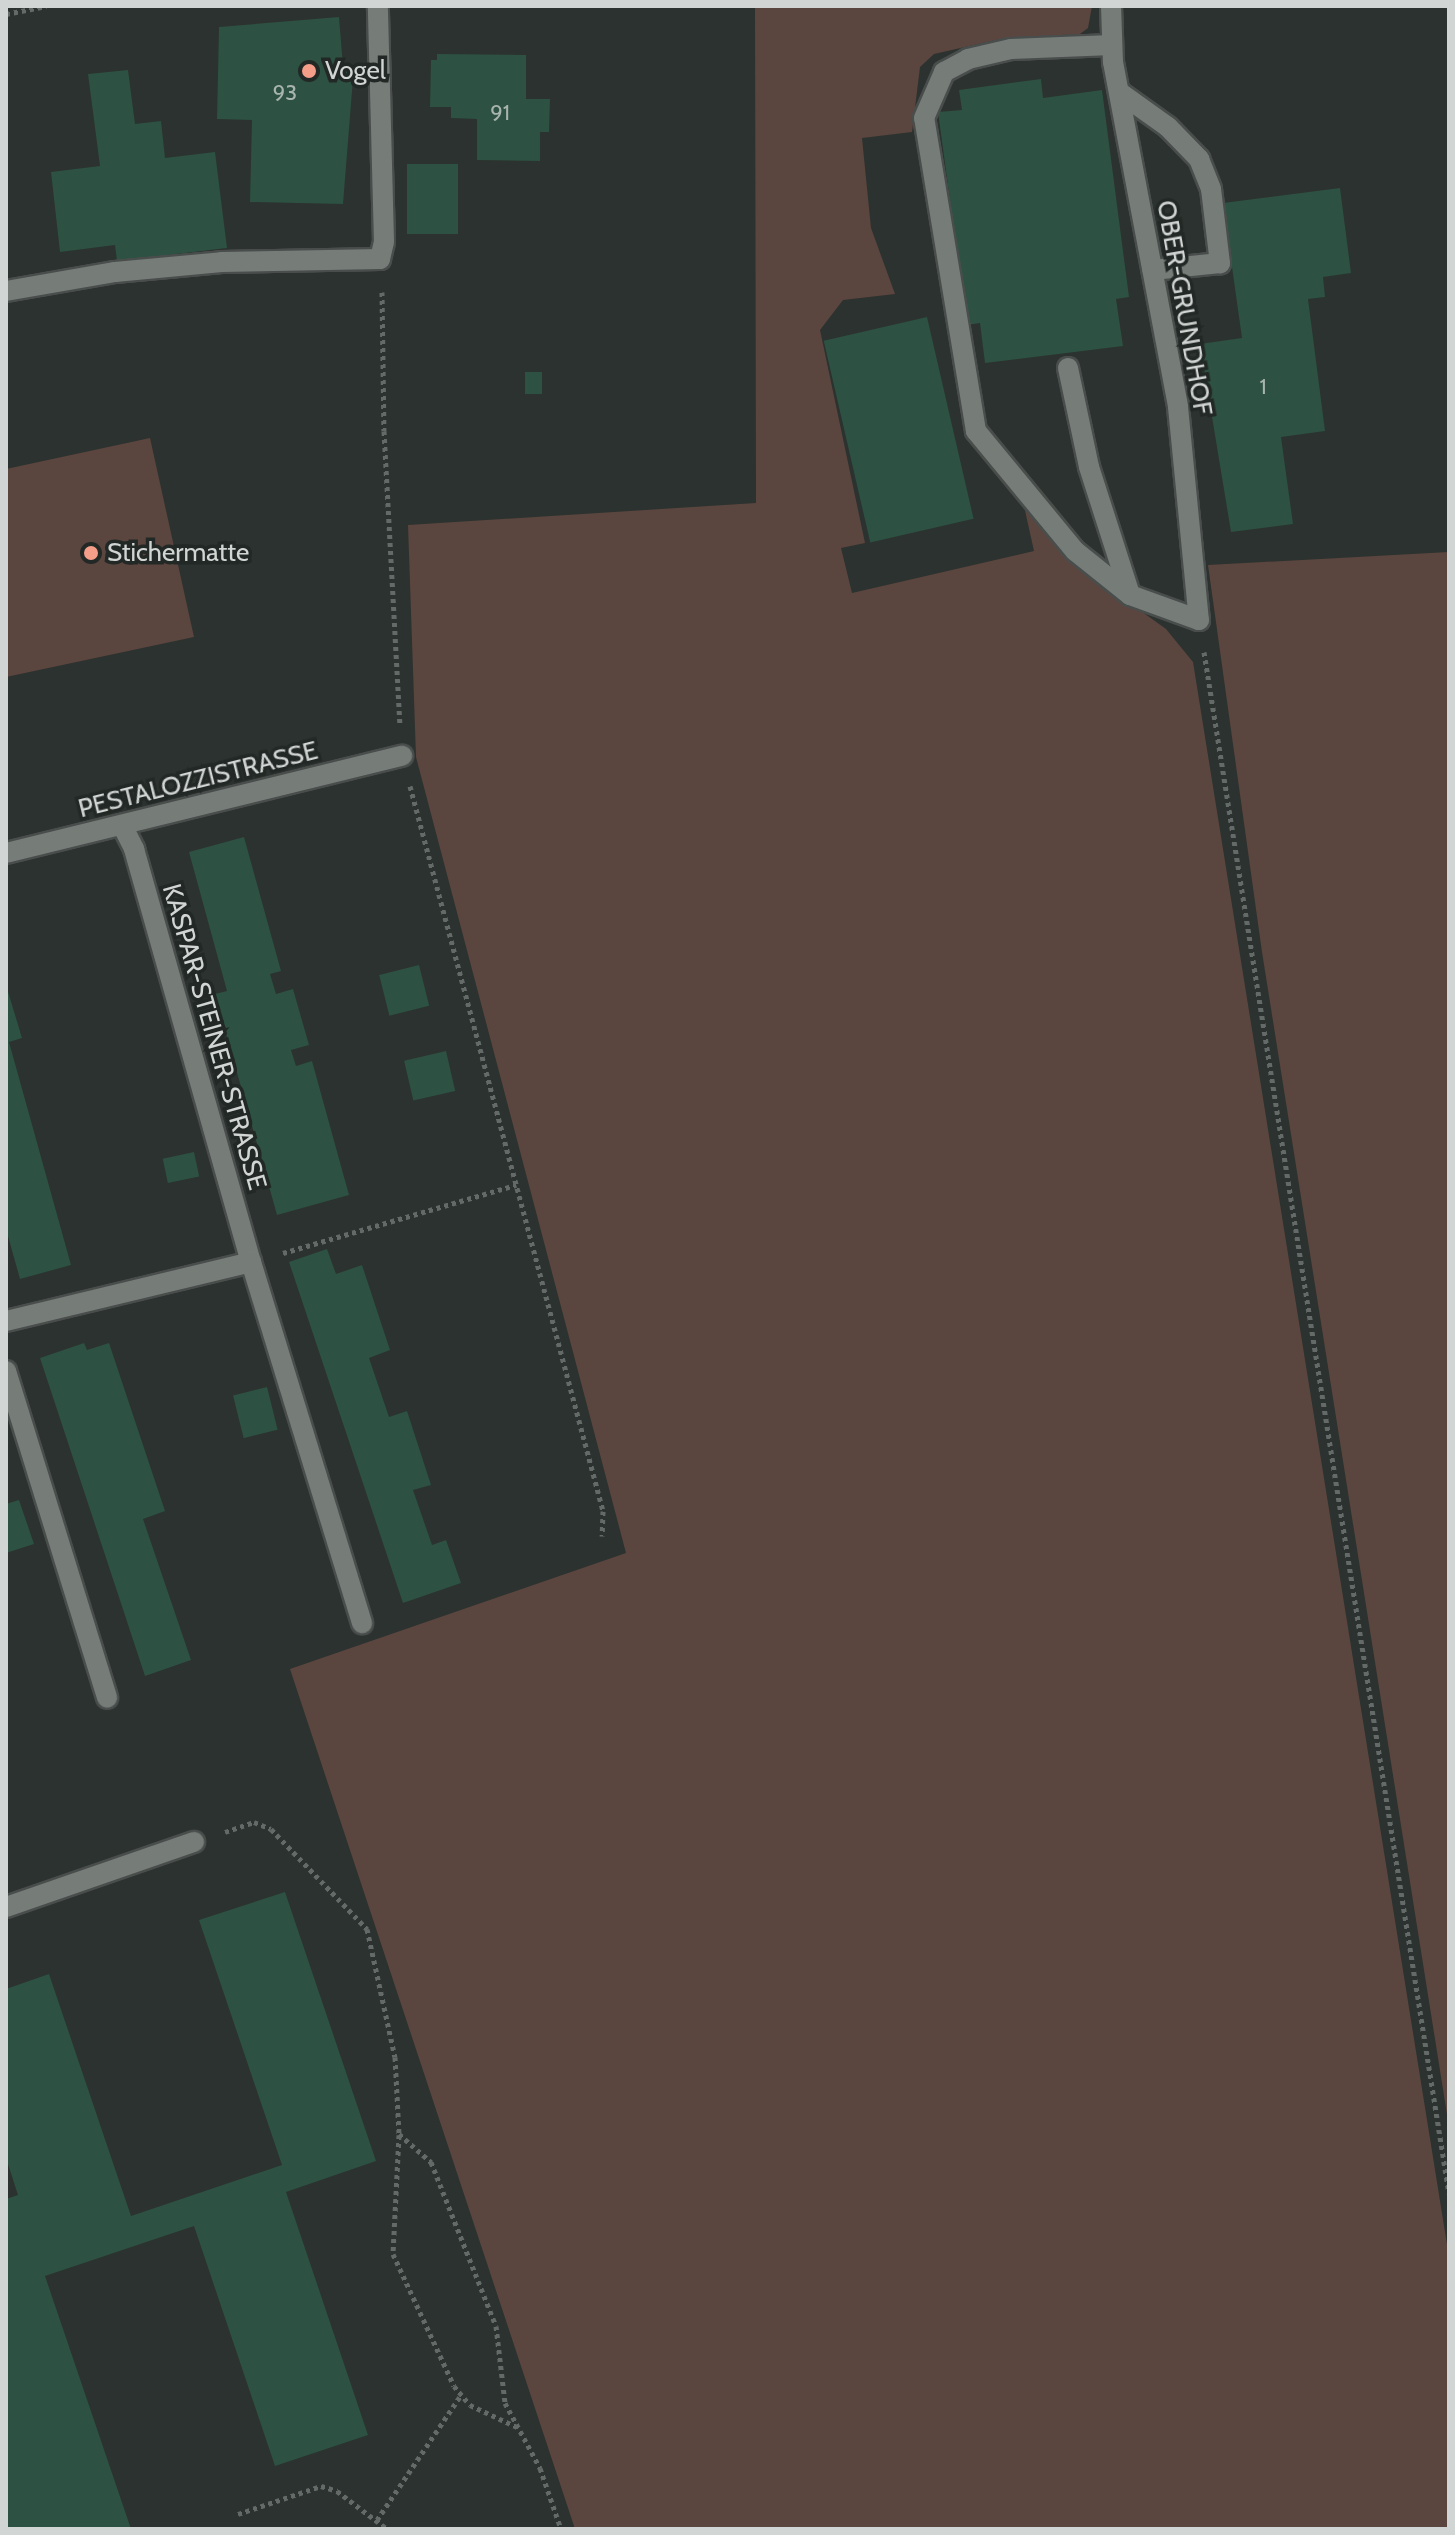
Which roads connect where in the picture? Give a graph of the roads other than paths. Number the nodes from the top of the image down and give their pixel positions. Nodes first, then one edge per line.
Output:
1 (378, 6) edge
2 (1111, 6) edge
3 (1112, 45) junction
4 (1119, 92) junction
5 (1152, 270) junction
6 (6, 291) edge
7 (1068, 368) dead end
8 (1130, 595) junction
9 (402, 756) road end
10 (123, 827) junction
11 (6, 853) edge
12 (251, 1262) junction
13 (6, 1321) edge
14 (6, 1371) edge
15 (362, 1623) dead end
16 (107, 1698) dead end
17 (194, 1842) road end
18 (6, 1907) edge

1 - 6 street
2 - 3 street, OBER-GRUNDHOF
3 - 4 street, OBER-GRUNDHOF
3 - 8 street
4 - 5 street, OBER-GRUNDHOF
4 - 5 street
5 - 8 street, OBER-GRUNDHOF
7 - 8 street
9 - 10 street, PESTALOZZISTRASSE
10 - 11 street, PESTALOZZISTRASSE
10 - 12 street, KASPAR-STEINER-STRASSE
12 - 13 street
12 - 15 street, KASPAR-STEINER-STRASSE
14 - 16 street
17 - 18 street

